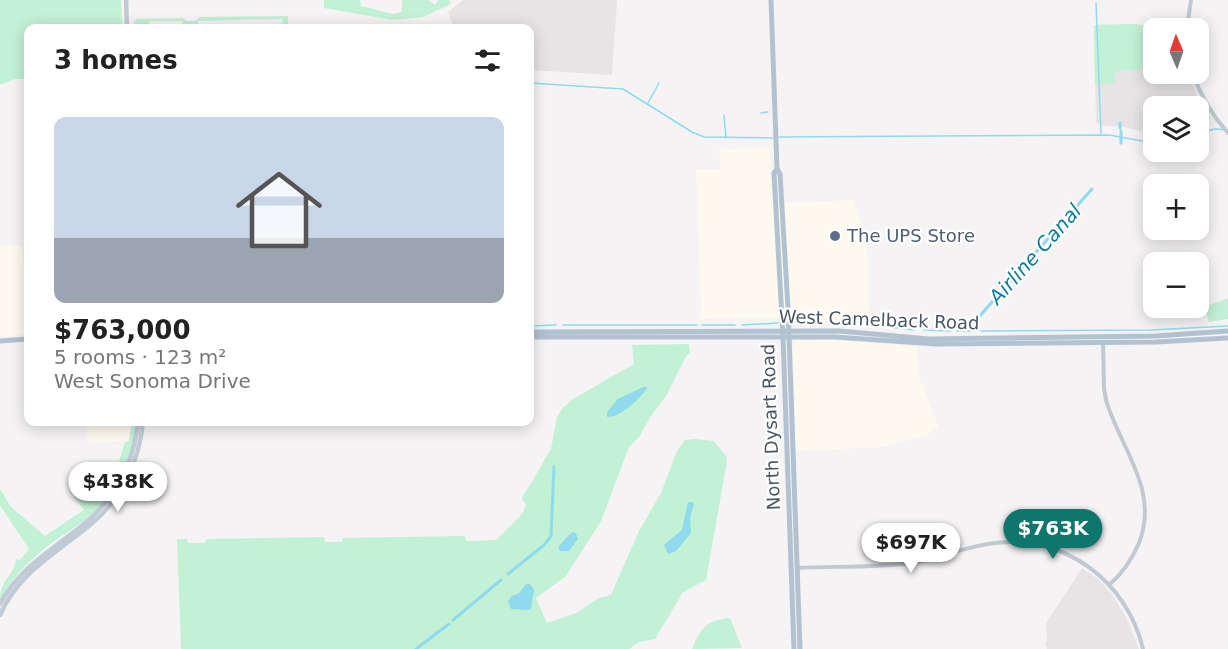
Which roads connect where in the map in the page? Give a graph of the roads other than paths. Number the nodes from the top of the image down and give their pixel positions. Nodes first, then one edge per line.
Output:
1 (126, 0) edge
2 (771, 0) edge
3 (1191, 0) edge
4 (1188, 18) edge
5 (127, 24) edge
6 (1197, 84) edge
7 (1227, 133) edge
8 (1228, 331) edge
9 (534, 332) edge
10 (559, 334) junction
11 (786, 334) junction
12 (534, 337) edge
13 (1228, 338) edge
14 (24, 339) edge
15 (1103, 340) junction
16 (0, 341) edge
17 (137, 426) edge
18 (142, 426) edge
19 (794, 568) junction
20 (1110, 584) junction
21 (0, 604) edge
22 (0, 615) edge
23 (794, 649) edge
24 (800, 649) edge
25 (1143, 649) edge

1 - 5 main road
2 - 11 main road, North Dysart Road
3 - 4 street
6 - 7 street
8 - 15 main road, West Camelback Road
9 - 10 main road, West Camelback Road
10 - 11 main road, West Camelback Road
10 - 12 main road, West Camelback Road
11 - 15 main road, West Camelback Road
11 - 19 main road, North Dysart Road
13 - 15 main road, West Camelback Road
14 - 16 main road
15 - 20 street
17 - 21 main road
18 - 22 main road
19 - 20 street
19 - 23 main road, North Dysart Road
19 - 24 main road, North Dysart Road
20 - 25 street

